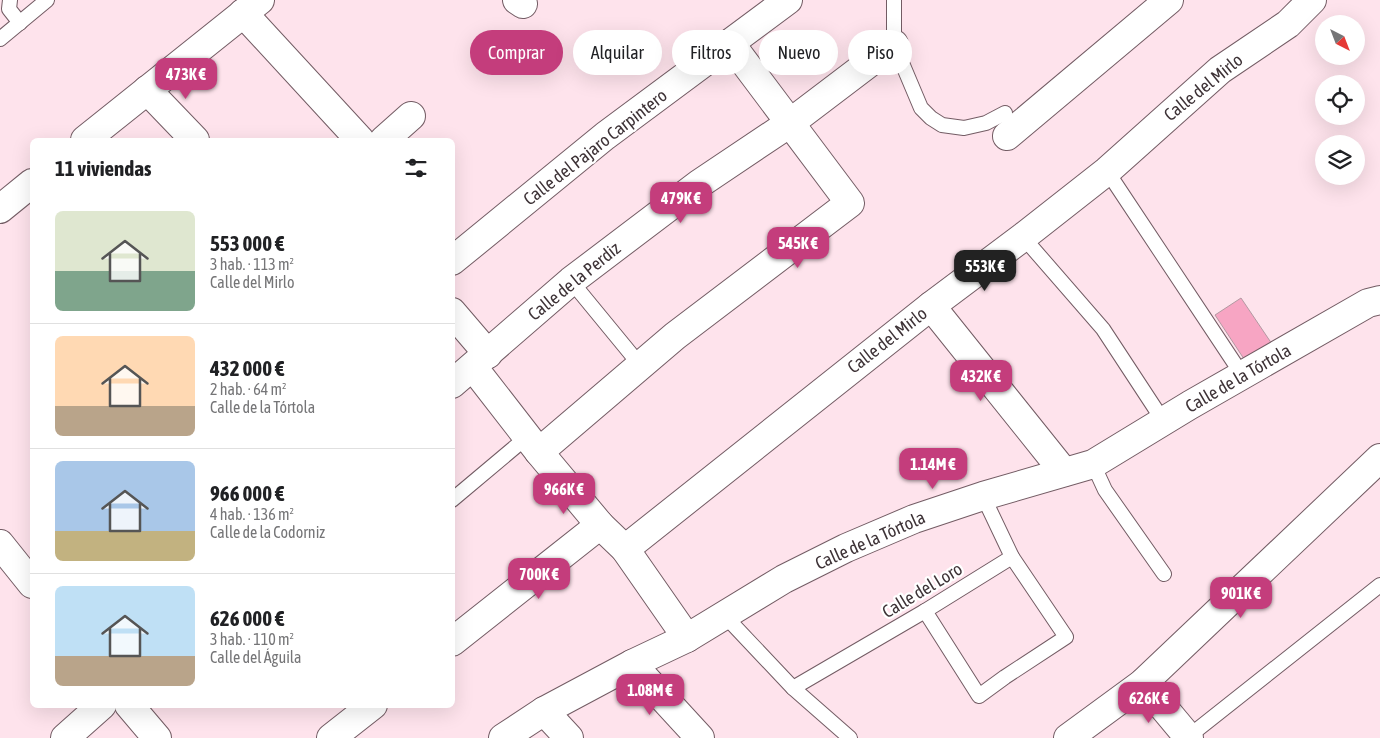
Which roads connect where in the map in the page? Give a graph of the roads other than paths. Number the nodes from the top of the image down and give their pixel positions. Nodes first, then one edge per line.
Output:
1 (10, 0) edge
2 (47, 0) edge
3 (788, 0) edge
4 (894, 0) edge
5 (1168, 0) edge
6 (1312, 0) edge
7 (251, 7) edge
8 (20, 23) junction
9 (748, 30) edge
10 (894, 30) edge
11 (0, 39) edge
12 (749, 68) edge
13 (687, 75) edge
14 (853, 75) edge
15 (907, 75) edge
16 (146, 90) junction
17 (411, 116) dead end
18 (790, 123) junction
19 (1006, 124) joint
20 (87, 138) edge
21 (193, 138) edge
22 (358, 138) edge
23 (386, 138) edge
24 (1107, 172) junction
25 (30, 185) edge
26 (0, 209) edge
27 (1023, 237) junction
28 (455, 259) edge
29 (571, 281) junction
30 (1380, 300) edge
31 (931, 306) junction
32 (455, 317) edge
33 (480, 360) junction
34 (640, 366) junction
35 (1243, 376) junction
36 (455, 381) edge
37 (1164, 422) junction
38 (533, 445) junction
39 (1380, 458) edge
40 (1093, 464) junction
41 (1064, 472) junction
42 (983, 496) junction
43 (455, 498) edge
44 (600, 525) junction
45 (0, 544) edge
46 (625, 549) junction
47 (1012, 557) junction
48 (1164, 574) dead end
49 (30, 582) edge
50 (1380, 585) edge
51 (925, 611) junction
52 (726, 616) junction
53 (687, 638) junction
54 (455, 640) edge
55 (632, 664) junction
56 (1142, 683) junction
57 (793, 688) junction
58 (99, 708) edge
59 (132, 708) edge
60 (369, 708) edge
61 (544, 711) junction
62 (65, 738) edge
63 (157, 738) edge
64 (331, 738) edge
65 (503, 738) edge
66 (569, 738) edge
67 (700, 738) edge
68 (850, 738) edge
69 (1068, 738) edge
70 (1188, 738) edge

1 - 8 lane
2 - 8 lane
3 - 9 street, Calle del Pajaro Carpintero
4 - 10 lane
5 - 19 street
6 - 24 street, Calle del Mirlo
7 - 16 street
7 - 22 street
8 - 11 lane
12 - 18 street
13 - 28 street, Calle del Pajaro Carpintero
14 - 18 street, Calle de la Perdiz
15 - 19 lane
16 - 20 street
16 - 21 street
17 - 23 street
18 - 29 street, Calle de la Perdiz
18 - 34 street
24 - 27 street, Calle del Mirlo
24 - 35 lane
25 - 26 street
27 - 31 street, Calle del Mirlo
27 - 37 lane
29 - 33 street, Calle de la Perdiz
29 - 34 lane
30 - 35 street, Calle de la Tórtola
31 - 41 street
31 - 46 street, Calle del Mirlo
32 - 33 street
33 - 36 street, Calle de la Perdiz
33 - 38 street
34 - 38 street
35 - 37 street, Calle de la Tórtola
37 - 40 street, Calle de la Tórtola
38 - 43 lane
38 - 44 street
39 - 56 street
40 - 41 street, Calle de la Tórtola
40 - 48 lane
41 - 42 street, Calle de la Tórtola
42 - 47 lane
42 - 52 street, Calle de la Tórtola
44 - 46 street
44 - 54 street
45 - 49 street
46 - 53 street
47 - 51 lane, Calle del Loro
47 - 51 lane
50 - 70 lane
51 - 57 lane, Calle del Loro
52 - 53 street, Calle de la Tórtola
52 - 57 lane
53 - 55 street, Calle de la Tórtola
55 - 61 street, Calle de la Tórtola
55 - 67 street
56 - 69 street
56 - 70 street
57 - 68 lane
58 - 62 street
59 - 63 street
60 - 64 street
61 - 65 street, Calle de la Tórtola
61 - 66 street

